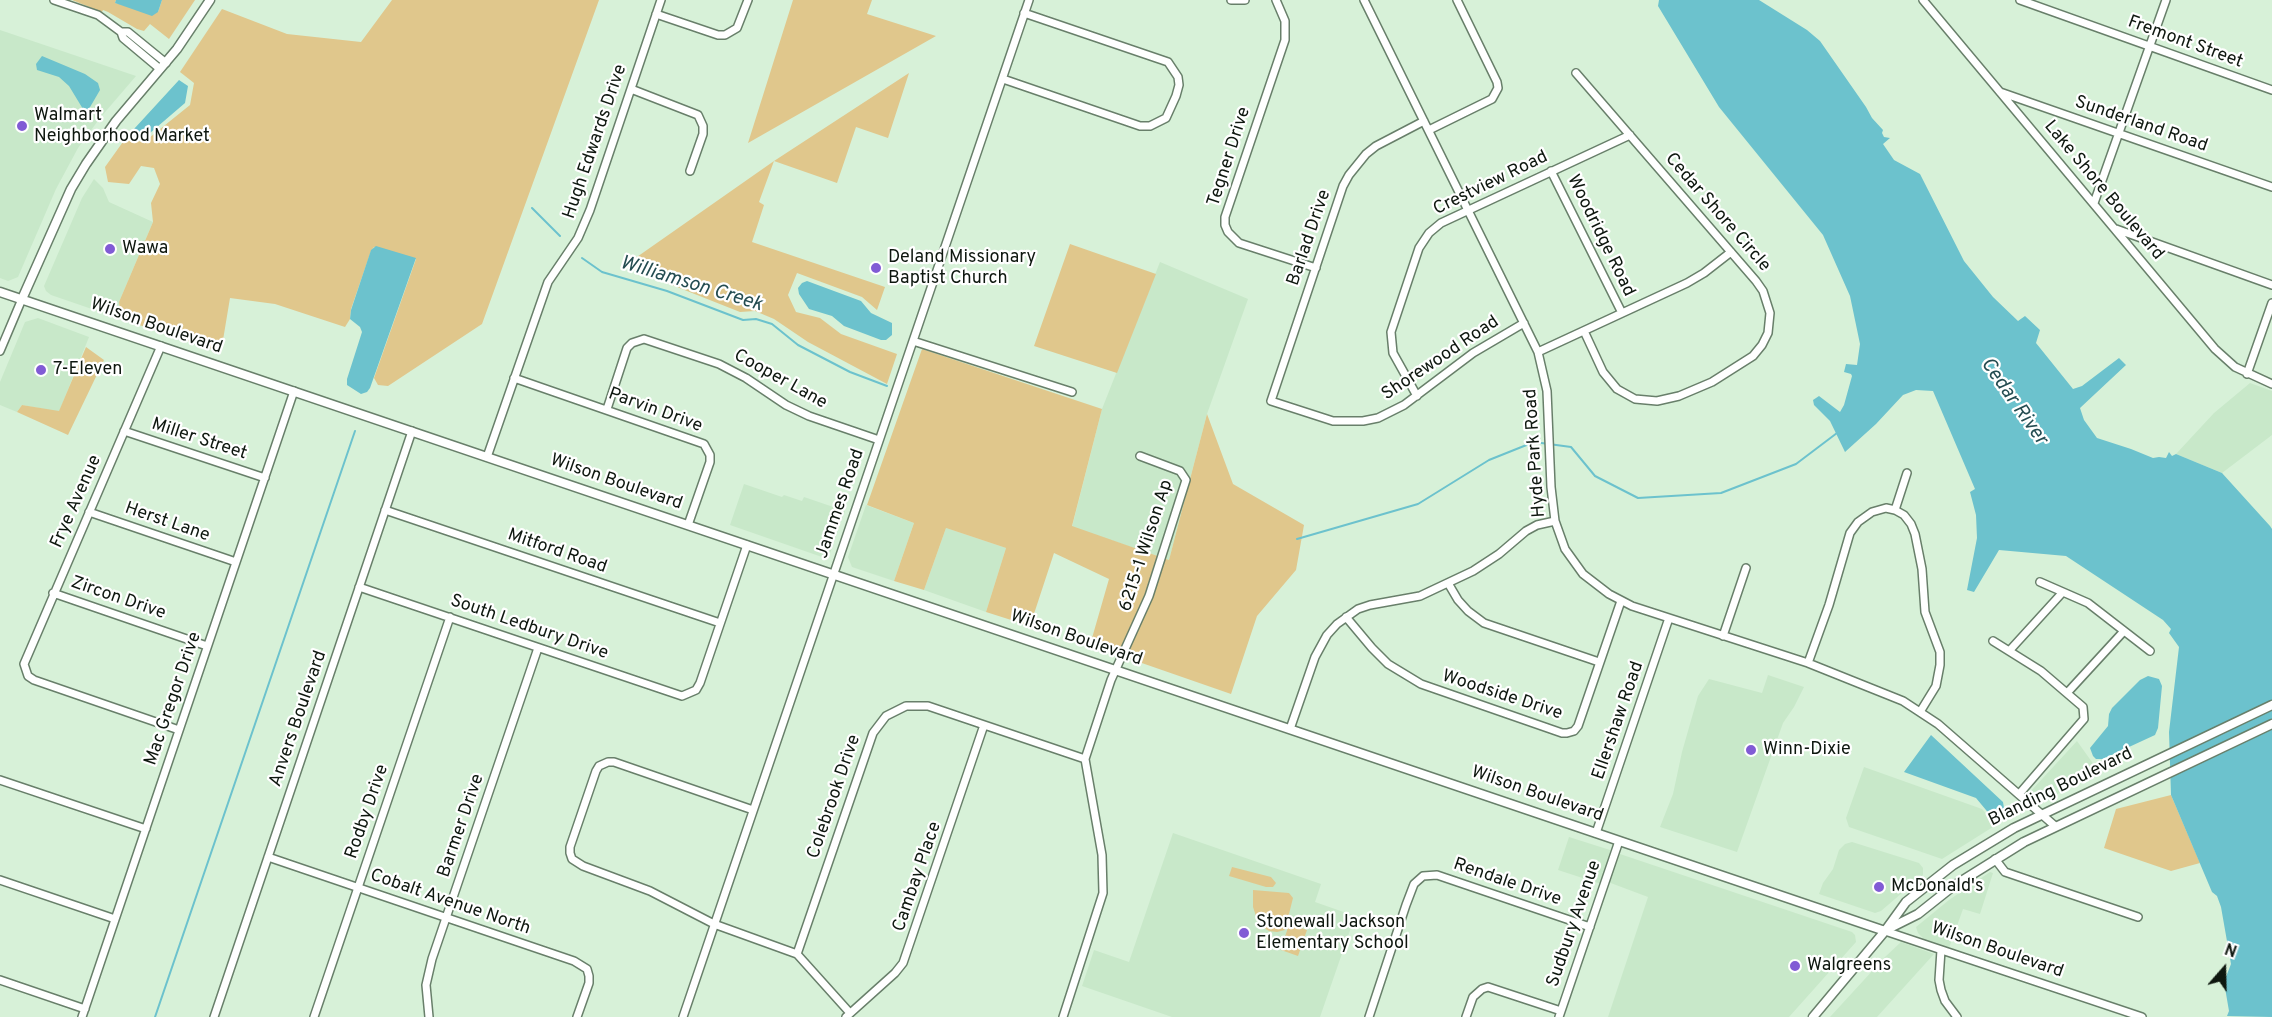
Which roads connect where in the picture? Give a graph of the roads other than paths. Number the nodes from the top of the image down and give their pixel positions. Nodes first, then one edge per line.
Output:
1 (54, 0) edge
2 (210, 0) edge
3 (661, 0) edge
4 (748, 0) edge
5 (1029, 0) edge
6 (1231, 0) edge
7 (1245, 0) edge
8 (1276, 0) edge
9 (1364, 0) edge
10 (1456, 0) edge
11 (1923, 0) edge
12 (2020, 0) edge
13 (2166, 0) edge
14 (64, 1) edge
15 (1024, 13) junction
16 (656, 14) junction
17 (2150, 46) junction
18 (163, 66) junction
19 (1576, 73) dead end
20 (1003, 79) junction
21 (631, 89) junction
22 (2272, 90) edge
23 (2000, 92) junction
24 (1424, 121) junction
25 (1429, 130) junction
26 (2119, 133) junction
27 (1629, 135) junction
28 (690, 171) dead end
29 (1551, 171) junction
30 (2272, 187) edge
31 (2094, 203) junction
32 (1469, 210) junction
33 (2116, 229) junction
34 (1731, 252) junction
35 (1316, 268) junction
36 (2272, 285) edge
37 (0, 292) edge
38 (22, 299) junction
39 (2272, 303) edge
40 (1622, 313) junction
41 (1524, 323) junction
42 (1584, 331) junction
43 (913, 341) junction
44 (161, 346) junction
45 (0, 351) edge
46 (1538, 352) junction
47 (2247, 374) junction
48 (514, 378) junction
49 (2272, 384) edge
50 (294, 391) junction
51 (1072, 392) dead end
52 (1417, 396) junction
53 (1270, 401) joint
54 (607, 409) junction
55 (124, 431) junction
56 (412, 431) junction
57 (879, 440) junction
58 (1140, 456) dead end
59 (487, 457) junction
60 (1907, 473) dead end
61 (265, 478) junction
62 (385, 510) junction
63 (1895, 510) junction
64 (89, 512) junction
65 (1555, 521) junction
66 (688, 525) junction
67 (747, 545) junction
68 (236, 562) junction
69 (1746, 568) dead end
70 (833, 574) junction
71 (2040, 582) dead end
72 (1448, 583) junction
73 (359, 587) junction
74 (53, 593) junction
75 (2062, 593) junction
76 (1621, 601) junction
77 (450, 617) junction
78 (1346, 617) junction
79 (1669, 618) junction
80 (720, 623) junction
81 (2124, 631) junction
82 (1723, 636) junction
83 (1993, 641) dead end
84 (207, 646) junction
85 (538, 648) junction
86 (2010, 650) junction
87 (2150, 651) dead end
88 (1599, 662) junction
89 (1808, 663) junction
90 (1116, 670) junction
91 (2067, 693) junction
92 (2272, 705) edge
93 (1920, 712) junction
94 (2272, 724) edge
95 (984, 725) junction
96 (1290, 729) junction
97 (179, 730) junction
98 (1085, 759) junction
99 (0, 780) edge
100 (2020, 793) junction
101 (753, 810) junction
102 (2043, 813) junction
103 (2055, 826) junction
104 (146, 829) junction
105 (1596, 833) junction
106 (1619, 840) junction
107 (268, 857) junction
108 (1995, 859) junction
109 (0, 880) edge
110 (358, 888) junction
111 (447, 917) junction
112 (2138, 917) dead end
113 (115, 919) junction
114 (714, 924) junction
115 (1590, 927) junction
116 (1885, 931) junction
117 (1941, 950) junction
118 (797, 954) junction
119 (0, 980) edge
120 (85, 1008) junction
121 (1560, 1014) edge
122 (848, 1015) edge
123 (82, 1017) edge
124 (214, 1017) edge
125 (314, 1017) edge
126 (429, 1017) edge
127 (577, 1017) edge
128 (683, 1017) edge
129 (1063, 1017) edge
130 (1369, 1017) edge
131 (1466, 1017) edge
132 (1813, 1017) edge
133 (1956, 1017) edge
134 (2142, 1017) edge

1 - 14 street
2 - 18 main road
3 - 16 street, Hugh Edwards Drive
4 - 16 street
5 - 15 street, Jammes Road
6 - 7 street
8 - 35 street, Tegner Drive
9 - 24 street, Hyde Park Road
10 - 25 street
11 - 23 street, Lake Shore Boulevard
12 - 17 street, Fremont Street
13 - 17 street
14 - 18 street
15 - 20 street, Jammes Road
15 - 20 street
16 - 21 street, Hugh Edwards Drive
17 - 22 street, Fremont Street
17 - 26 street
18 - 38 main road
19 - 27 street, Cedar Shore Circle
20 - 43 street, Jammes Road
21 - 28 street
21 - 48 street, Hugh Edwards Drive
23 - 26 street, Sunderland Road
23 - 31 street, Lake Shore Boulevard
24 - 25 street, Hyde Park Road
24 - 35 street, Barlad Drive
25 - 32 street, Hyde Park Road
26 - 30 street, Sunderland Road
26 - 31 street
27 - 29 street, Crestview Road
27 - 34 street, Cedar Shore Circle
29 - 32 street, Crestview Road
29 - 40 street, Woodridge Road
31 - 33 street, Lake Shore Boulevard
32 - 41 street, Hyde Park Road
32 - 52 street, Crestview Road
33 - 36 street
33 - 47 street, Lake Shore Boulevard
34 - 40 street
34 - 42 street, Cedar Shore Circle
35 - 53 street, Barlad Drive
37 - 38 main road, Wilson Boulevard
38 - 44 main road, Wilson Boulevard
38 - 45 street
39 - 47 street
40 - 42 street
41 - 46 street, Hyde Park Road
41 - 52 street, Shorewood Road
42 - 46 street
43 - 51 street
43 - 57 street, Jammes Road
44 - 50 main road, Wilson Boulevard
44 - 55 street, Frye Avenue
46 - 65 street, Hyde Park Road
47 - 49 street, Lake Shore Boulevard
48 - 54 street, Parvin Drive
48 - 59 street, Hugh Edwards Drive
50 - 56 main road, Wilson Boulevard
50 - 61 street, Mac Gregor Drive
52 - 53 street, Shorewood Road
54 - 57 street, Cooper Lane
54 - 66 street, Parvin Drive
55 - 61 street, Miller Street
55 - 64 street, Frye Avenue
56 - 59 main road, Wilson Boulevard
56 - 62 street, Anvers Boulevard
57 - 70 street, Jammes Road
58 - 90 street, 6215-1 Wilson Ap
59 - 66 main road, Wilson Boulevard
60 - 63 street
61 - 68 street, Mac Gregor Drive
62 - 73 street, Anvers Boulevard
62 - 80 street, Mitford Road
63 - 89 street
63 - 93 street
64 - 68 street, Herst Lane
64 - 74 street, Frye Avenue
65 - 72 street
65 - 76 street, Hyde Park Road
66 - 67 main road, Wilson Boulevard
67 - 70 main road, Wilson Boulevard
67 - 80 street
68 - 84 street, Mac Gregor Drive
69 - 82 street
70 - 90 main road, Wilson Boulevard
70 - 101 street, Jammes Road
71 - 75 street
72 - 78 street
72 - 88 street
73 - 77 street, South Ledbury Drive
73 - 107 street, Anvers Boulevard
74 - 84 street, Zircon Drive
74 - 97 street, Frye Avenue
75 - 81 street
75 - 86 street
76 - 79 street, Hyde Park Road
76 - 88 street, Woodside Drive
77 - 85 street, South Ledbury Drive
77 - 110 street, Rodby Drive
78 - 88 street, Woodside Drive
78 - 96 street
79 - 82 street, Hyde Park Road
79 - 105 street, Ellershaw Road
80 - 85 street, South Ledbury Drive
81 - 87 street
81 - 91 street
82 - 89 street, Hyde Park Road
83 - 86 street
84 - 97 street, Mac Gregor Drive
85 - 111 street, Barmer Drive
86 - 91 street
89 - 93 street, Hyde Park Road
90 - 96 main road, Wilson Boulevard
90 - 98 street
91 - 100 street
92 - 102 main road, Blanding Boulevard
93 - 100 street, Hyde Park Road
94 - 103 main road, Blanding Boulevard
95 - 98 street, Colebrook Drive
95 - 118 street, Colebrook Drive
95 - 122 street, Cambay Place
96 - 105 main road, Wilson Boulevard
97 - 104 street, Mac Gregor Drive
98 - 129 street
99 - 104 street
100 - 102 street, Hyde Park Road
101 - 114 street, Jammes Road
101 - 114 street
102 - 103 street, Hyde Park Road
102 - 116 main road, Blanding Boulevard
103 - 108 main road, Blanding Boulevard
104 - 113 street, Mac Gregor Drive
105 - 106 main road, Wilson Boulevard
106 - 115 street, Sudbury Avenue
106 - 116 main road, Wilson Boulevard
107 - 110 street, Cobalt Avenue North
107 - 124 street, Anvers Boulevard
108 - 112 street
108 - 116 main road, Blanding Boulevard
109 - 113 street
110 - 111 street, Cobalt Avenue North
110 - 125 street, Rodby Drive
111 - 126 street, Barmer Drive
111 - 127 street, Cobalt Avenue North
113 - 120 street, Mac Gregor Drive
114 - 118 street
114 - 128 street, Jammes Road
115 - 121 street, Sudbury Avenue
115 - 130 street, Rendale Drive
116 - 117 street, Wilson Boulevard
116 - 132 main road, Blanding Boulevard
117 - 133 street
117 - 134 street, Wilson Boulevard
118 - 122 street
119 - 120 street
120 - 123 street, Mac Gregor Drive
121 - 131 street

